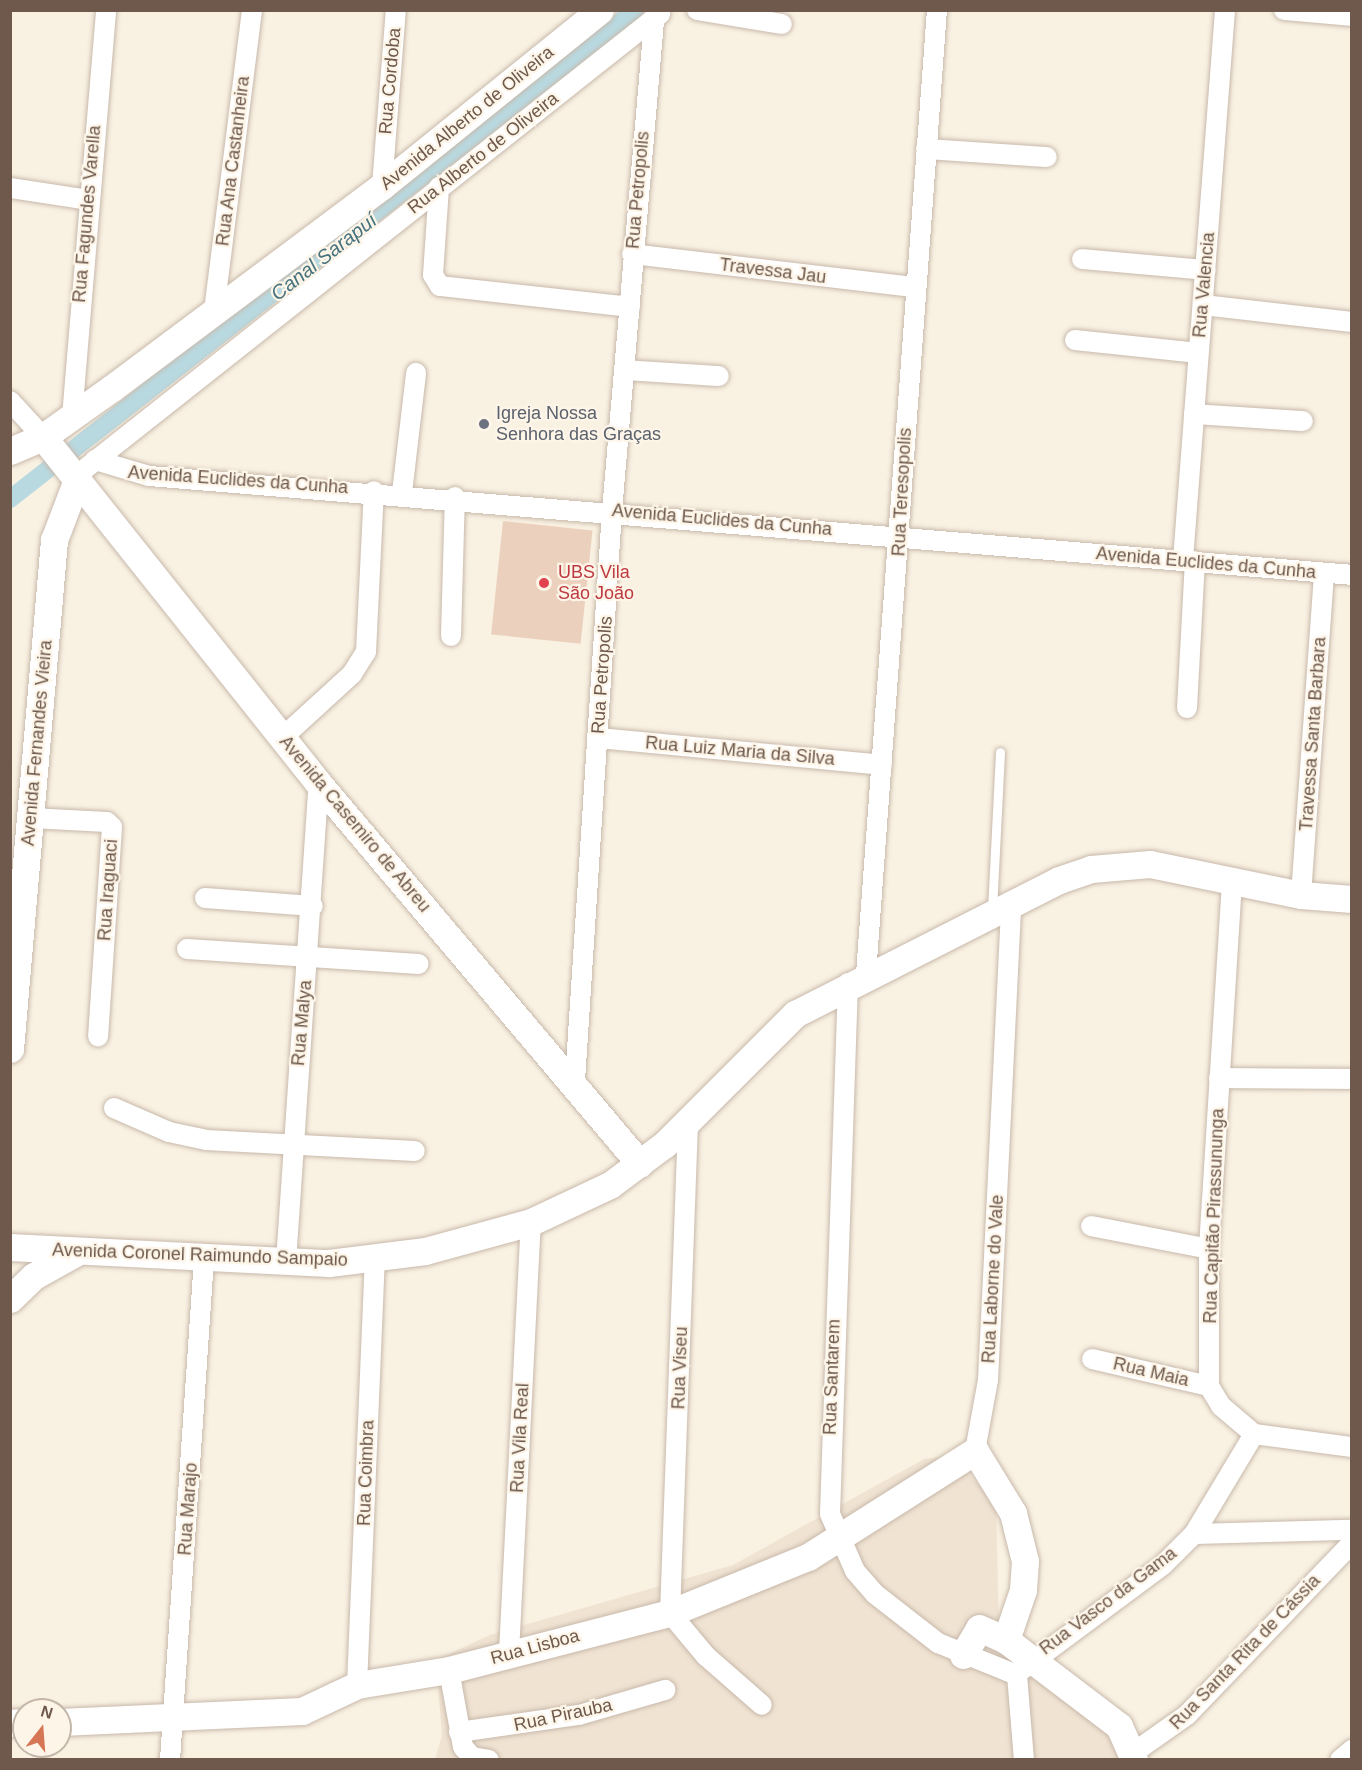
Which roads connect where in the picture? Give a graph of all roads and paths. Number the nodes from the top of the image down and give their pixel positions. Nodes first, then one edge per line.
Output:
1 (106, 10) edge
2 (252, 10) edge
3 (396, 10) edge
4 (600, 10) edge
5 (697, 10) edge
6 (938, 10) edge
7 (1225, 10) edge
8 (1284, 10) edge
9 (660, 14) edge
10 (1349, 14) edge
11 (782, 24) dead end
12 (926, 149) junction
13 (1047, 156) dead end
14 (381, 186) junction
15 (439, 187) junction
16 (10, 188) edge
17 (88, 200) junction
18 (632, 254) junction
19 (1082, 259) dead end
20 (1206, 270) junction
21 (914, 287) junction
22 (1203, 305) junction
23 (630, 307) junction
24 (214, 311) junction
25 (1352, 322) edge
26 (1075, 340) dead end
27 (1198, 353) junction
28 (624, 370) junction
29 (416, 374) dead end
30 (719, 376) dead end
31 (10, 401) edge
32 (1194, 414) junction
33 (72, 417) junction
34 (1303, 422) dead end
35 (10, 451) edge
36 (68, 458) junction
37 (374, 490) junction
38 (402, 493) junction
39 (455, 497) junction
40 (612, 511) junction
41 (899, 534) junction
42 (1189, 561) junction
43 (1324, 574) junction
44 (1352, 575) edge
45 (451, 636) dead end
46 (1187, 708) dead end
47 (282, 738) junction
48 (598, 738) junction
49 (999, 752) dead end
50 (882, 765) junction
51 (319, 784) junction
52 (31, 818) junction
53 (1232, 882) junction
54 (1302, 895) junction
55 (204, 898) dead end
56 (1352, 899) edge
57 (313, 906) junction
58 (1001, 907) junction
59 (188, 949) dead end
60 (308, 959) junction
61 (419, 964) dead end
62 (857, 979) junction
63 (98, 1037) dead end
64 (10, 1049) edge
65 (1219, 1078) junction
66 (1352, 1079) edge
67 (575, 1081) junction
68 (114, 1108) dead end
69 (688, 1123) junction
70 (292, 1144) junction
71 (415, 1151) dead end
72 (640, 1164) junction
73 (531, 1222) junction
74 (1091, 1226) dead end
75 (10, 1247) edge
76 (1209, 1249) junction
77 (78, 1251) junction
78 (204, 1259) junction
79 (375, 1261) junction
80 (286, 1262) junction
81 (10, 1299) edge
82 (1092, 1359) dead end
83 (1209, 1386) junction
84 (1254, 1434) junction
85 (1352, 1447) edge
86 (975, 1451) junction
87 (1352, 1530) edge
88 (1194, 1534) junction
89 (837, 1538) junction
90 (1352, 1543) edge
91 (669, 1613) junction
92 (1006, 1640) junction
93 (509, 1653) junction
94 (963, 1655) junction
95 (1025, 1666) junction
96 (449, 1670) junction
97 (357, 1685) junction
98 (665, 1690) dead end
99 (762, 1704) dead end
100 (175, 1720) junction
101 (72, 1722) edge
102 (459, 1732) junction
103 (1352, 1750) edge
104 (1133, 1756) edge
105 (170, 1760) edge
106 (489, 1760) edge
107 (1024, 1760) edge
108 (1340, 1760) edge

1 - 17 street, Rua Fagundes Varella
2 - 24 street, Rua Ana Castanheira
3 - 14 street, Rua Cordoba
4 - 14 main road, Avenida Alberto de Oliveira
5 - 11 street
6 - 12 street, Rua Teresopolis
7 - 20 street, Rua Valencia
8 - 10 street
9 - 15 street, Rua Alberto de Oliveira
9 - 18 street, Rua Petropolis
12 - 13 street
12 - 21 street, Rua Teresopolis
14 - 24 main road, Avenida Alberto de Oliveira
15 - 23 street
15 - 36 street, Rua Alberto de Oliveira
16 - 17 street
17 - 33 street, Rua Fagundes Varella
18 - 21 street, Travessa Jau
18 - 23 street, Rua Petropolis
19 - 20 street
20 - 22 street, Rua Valencia
21 - 41 street, Rua Teresopolis
22 - 25 street
22 - 27 street, Rua Valencia
23 - 28 street, Rua Petropolis
24 - 33 main road, Avenida Alberto de Oliveira
26 - 27 street
27 - 32 street, Rua Valencia
28 - 30 street
28 - 40 street, Rua Petropolis
29 - 38 street
31 - 36 street
32 - 34 street
32 - 42 street, Rua Valencia
33 - 36 main road, Avenida Alberto de Oliveira
35 - 36 main road
36 - 37 street, Avenida Euclides da Cunha
36 - 47 main road, Avenida Casemiro de Abreu
36 - 52 main road, Avenida Fernandes Vieira
37 - 38 street, Avenida Euclides da Cunha
37 - 47 street
38 - 39 street, Avenida Euclides da Cunha
39 - 40 street, Avenida Euclides da Cunha
39 - 45 street
40 - 41 street, Avenida Euclides da Cunha
40 - 48 street, Rua Petropolis
41 - 42 street, Avenida Euclides da Cunha
41 - 50 street, Rua Teresopolis
42 - 43 street, Avenida Euclides da Cunha
42 - 46 street, Rua Valencia
43 - 44 street, Avenida Euclides da Cunha
43 - 54 street, Travessa Santa Barbara
47 - 51 main road, Avenida Casemiro de Abreu
48 - 50 street, Rua Luiz Maria da Silva
48 - 67 street, Rua Petropolis
49 - 58 lane
50 - 62 street, Rua Teresopolis
51 - 57 street, Rua Malya
51 - 67 main road, Avenida Casemiro de Abreu
52 - 63 street, Rua Iraguaci
52 - 64 main road, Avenida Fernandes Vieira
53 - 54 main road, Avenida Coronel Raimundo Sampaio
53 - 58 main road, Avenida Coronel Raimundo Sampaio
53 - 65 street, Rua Capitão Pirassununga
54 - 56 main road, Avenida Coronel Raimundo Sampaio
55 - 57 street
57 - 60 street, Rua Malya
58 - 62 main road, Avenida Coronel Raimundo Sampaio
58 - 86 street, Rua Laborne do Vale
59 - 60 street
60 - 61 street
60 - 70 street, Rua Malya
62 - 69 main road, Avenida Coronel Raimundo Sampaio
62 - 89 street, Rua Santarem
65 - 66 street
65 - 76 street, Rua Capitão Pirassununga
67 - 72 main road, Avenida Casemiro de Abreu
68 - 70 street
69 - 72 main road, Avenida Coronel Raimundo Sampaio
69 - 91 street, Rua Viseu
70 - 71 street
70 - 80 street, Rua Malya
72 - 73 main road, Avenida Coronel Raimundo Sampaio
73 - 79 main road, Avenida Coronel Raimundo Sampaio
73 - 93 street, Rua Vila Real
74 - 76 street
75 - 77 main road, Avenida Coronel Raimundo Sampaio
76 - 83 street, Rua Capitão Pirassununga
77 - 78 main road, Avenida Coronel Raimundo Sampaio
77 - 81 main road
78 - 80 main road, Avenida Coronel Raimundo Sampaio
78 - 100 street, Rua Marajo
79 - 80 main road, Avenida Coronel Raimundo Sampaio
79 - 97 street, Rua Coimbra
82 - 83 street, Rua Maia
83 - 84 street
84 - 85 street
84 - 88 street, Rua Vasco da Gama
86 - 89 main road, Rua Lisboa
86 - 92 main road
87 - 88 street
88 - 95 street, Rua Vasco da Gama
89 - 91 main road, Rua Lisboa
89 - 94 street, Rua Santarem
90 - 104 street, Rua Santa Rita de Cássia
91 - 93 main road, Rua Lisboa
91 - 99 street
92 - 94 main road
92 - 95 main road
93 - 96 main road, Rua Lisboa
94 - 95 street, Rua Santarem
95 - 104 main road
95 - 107 street
96 - 97 main road, Rua Lisboa
96 - 102 street
97 - 100 main road, Rua Lisboa
98 - 102 street, Rua Pirauba
100 - 101 main road, Rua Lisboa
100 - 105 street, Rua Marajo
102 - 106 street
103 - 108 street

